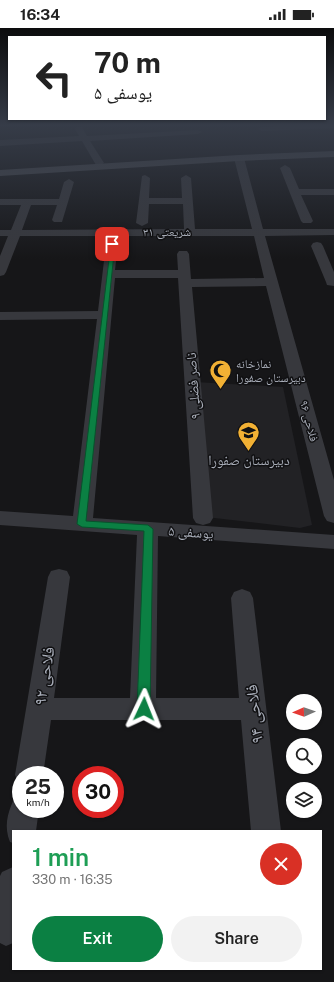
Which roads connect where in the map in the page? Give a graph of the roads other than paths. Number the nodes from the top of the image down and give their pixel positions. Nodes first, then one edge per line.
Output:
1 (67, 170) edge
2 (242, 170) edge
3 (286, 170) edge
4 (0, 174) edge
5 (145, 178) dead end
6 (186, 178) dead end
7 (69, 182) dead end
8 (295, 192) junction
9 (334, 192) edge
10 (188, 200) junction
11 (144, 201) junction
12 (0, 202) edge
13 (27, 202) junction
14 (64, 202) junction
15 (58, 220) dead end
16 (307, 221) dead end
17 (142, 223) dead end
18 (190, 232) junction
19 (259, 232) junction
20 (334, 232) edge
21 (0, 233) edge
22 (15, 233) junction
23 (112, 244) dead end
24 (317, 246) dead end
25 (183, 254) dead end
26 (0, 272) edge
27 (109, 274) junction
28 (185, 278) junction
29 (272, 282) junction
30 (333, 282) edge
31 (104, 315) junction
32 (0, 316) edge
33 (334, 516) edge
34 (0, 518) edge
35 (203, 518) dead end
36 (82, 524) junction
37 (148, 529) junction
38 (334, 542) edge
39 (59, 577) dead end
40 (242, 598) dead end
41 (39, 709) junction
42 (144, 709) junction
43 (253, 709) junction
44 (30, 766) edge
45 (23, 818) edge
46 (21, 830) edge
47 (266, 830) edge
48 (12, 889) edge
49 (6, 929) dead end

1 - 4 main road
2 - 19 street, فلاحی ۹۶
3 - 8 street
5 - 11 street
6 - 10 street
7 - 14 street
8 - 9 street
8 - 16 street
10 - 11 street
10 - 18 street
11 - 17 street
12 - 13 street
13 - 14 street
13 - 22 street
14 - 15 street
18 - 19 street, شریعتی ۳۱
18 - 22 street, شریعتی ۳۱
19 - 20 street, شریعتی ۳۱
19 - 29 street, فلاحی ۹۶
21 - 22 street, شریعتی ۳۱
22 - 26 street
23 - 27 street
24 - 30 street
25 - 28 street, ناصر فضلی ۹
27 - 28 street
27 - 31 street
28 - 29 street
28 - 35 street, ناصر فضلی ۹
29 - 33 street, فلاحی ۹۶
31 - 32 street
31 - 36 street
34 - 36 street, یوسفی ۵
36 - 37 street, یوسفی ۵
37 - 38 street, یوسفی ۵
37 - 42 street
39 - 41 street, فلاحی ۹۲
40 - 43 street, فلاحی ۹۴
41 - 42 street
41 - 44 street, فلاحی ۹۲
42 - 43 street
43 - 47 street, فلاحی ۹۴
45 - 46 street
48 - 49 street

